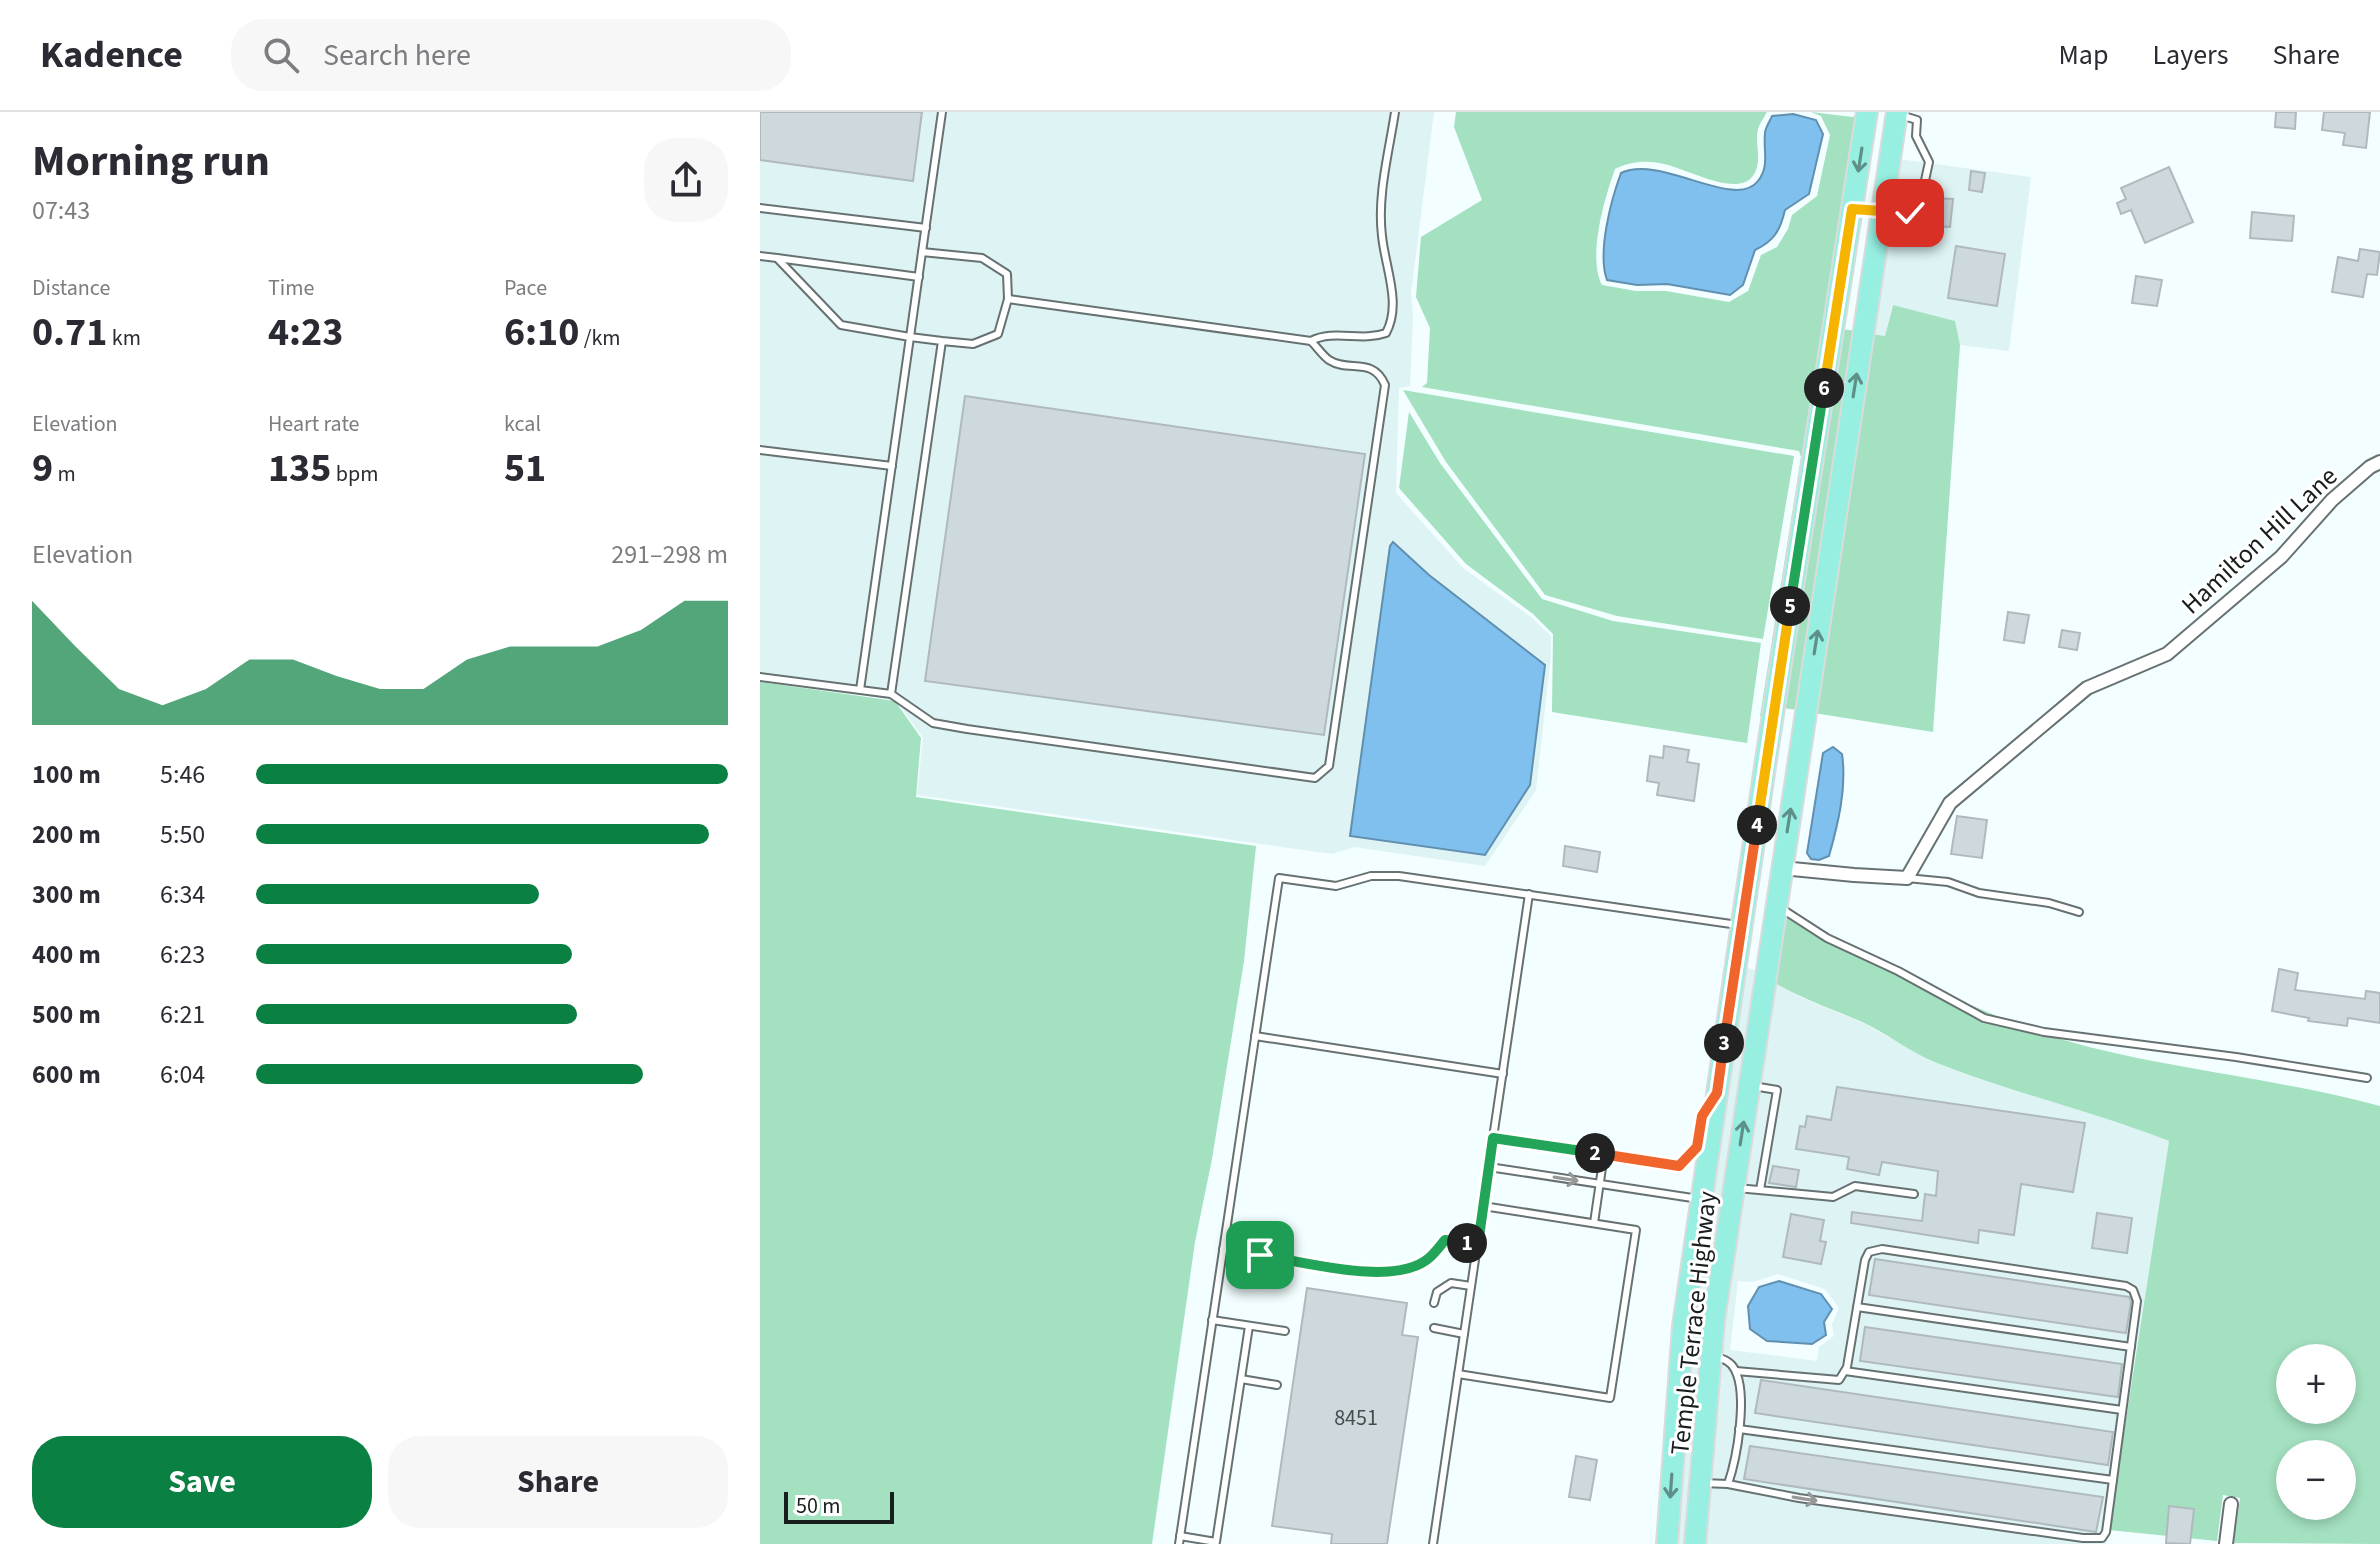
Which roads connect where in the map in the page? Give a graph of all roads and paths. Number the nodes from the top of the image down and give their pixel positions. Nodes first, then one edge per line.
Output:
1 (942, 112) edge
2 (1395, 112) edge
3 (1867, 112) edge
4 (1897, 113) edge
5 (760, 208) edge
6 (1852, 209) junction
7 (1881, 212) junction
8 (926, 228) junction
9 (922, 252) junction
10 (760, 256) edge
11 (777, 258) junction
12 (919, 277) junction
13 (1008, 299) junction
14 (910, 337) junction
15 (942, 341) junction
16 (1311, 341) junction
17 (760, 450) edge
18 (2380, 462) edge
19 (892, 466) junction
20 (760, 677) edge
21 (860, 690) junction
22 (891, 694) junction
23 (1774, 715) junction
24 (1805, 719) junction
25 (1782, 868) junction
26 (1907, 878) junction
27 (1529, 894) junction
28 (1776, 905) junction
29 (2079, 912) dead end
30 (1742, 925) junction
31 (1255, 1036) junction
32 (1503, 1074) junction
33 (2367, 1078) dead end
34 (1749, 1085) junction
35 (1717, 1093) junction
36 (1493, 1138) junction
37 (1604, 1154) junction
38 (1489, 1167) junction
39 (1599, 1184) junction
40 (1734, 1187) junction
41 (1760, 1190) junction
42 (1914, 1194) dead end
43 (1701, 1200) junction
44 (1483, 1206) junction
45 (1594, 1223) junction
46 (1478, 1244) junction
47 (1223, 1249) junction
48 (1471, 1286) junction
49 (1434, 1303) dead end
50 (1857, 1307) junction
51 (1212, 1320) junction
52 (1249, 1326) junction
53 (1434, 1328) dead end
54 (1285, 1331) dead end
55 (1464, 1334) junction
56 (2131, 1347) junction
57 (1711, 1355) junction
58 (1736, 1371) junction
59 (1845, 1371) junction
60 (1458, 1374) junction
61 (1241, 1379) junction
62 (1277, 1385) dead end
63 (2122, 1410) junction
64 (1739, 1429) junction
65 (2113, 1480) junction
66 (1702, 1483) junction
67 (1728, 1484) junction
68 (2231, 1504) dead end
69 (1180, 1540) edge
70 (1433, 1544) edge
71 (1667, 1544) edge
72 (1695, 1544) edge
73 (2226, 1544) edge

1 - 8 lane
2 - 16 lane
3 -> 6 main road, Temple Terrace Highway
4 - 7 main road, Temple Terrace Highway
4 - 7 lane
5 - 8 lane
6 - 7 main road
6 - 23 main road, Temple Terrace Highway
24 -> 7 main road, Temple Terrace Highway
8 - 9 lane
9 - 12 lane
9 - 13 lane
10 - 11 lane
11 - 12 lane
11 - 14 lane
12 - 14 lane
13 - 15 lane
13 - 16 lane
14 - 15 lane
14 - 19 lane
15 - 22 lane
16 - 22 lane
17 - 19 lane
18 - 26 street, Hamilton Hill Lane
19 - 21 lane
20 - 21 lane
21 - 22 lane
23 - 24 main road
23 - 30 main road, Temple Terrace Highway
25 -> 24 main road, Temple Terrace Highway
25 - 26 street
25 - 28 main road, Temple Terrace Highway
26 - 29 lane
27 - 30 lane
27 - 31 lane
27 - 32 lane
28 - 33 lane
28 - 34 main road, Temple Terrace Highway
30 - 35 main road, Temple Terrace Highway
31 - 32 lane
31 - 47 lane
32 - 36 lane
40 -> 34 main road, Temple Terrace Highway
34 - 41 lane
35 - 37 lane
35 - 43 main road, Temple Terrace Highway
36 - 37 lane
36 - 38 lane
37 - 39 lane
38 -> 39 lane
38 - 44 lane
39 - 43 lane
39 - 45 lane
40 - 41 lane
40 - 57 main road, Temple Terrace Highway
41 - 42 lane
43 -> 71 main road, Temple Terrace Highway
44 - 45 lane
44 - 46 lane
45 - 60 lane
46 - 47 lane
46 - 48 lane
47 - 51 lane
48 - 49 lane
48 - 55 lane
50 - 56 lane
50 - 56 lane
50 - 59 lane
51 - 52 lane
51 - 69 lane
52 - 54 lane
52 - 61 lane
53 - 55 lane
55 - 60 lane
56 - 63 lane
57 - 58 lane
57 - 66 main road, Temple Terrace Highway
58 - 59 lane
58 - 64 lane
59 - 63 lane
60 - 70 lane
61 - 62 lane
61 - 69 lane
63 - 65 lane
64 - 65 lane
64 - 67 lane
67 -> 65 lane
66 - 67 lane
66 - 72 main road, Temple Terrace Highway
68 - 73 street

